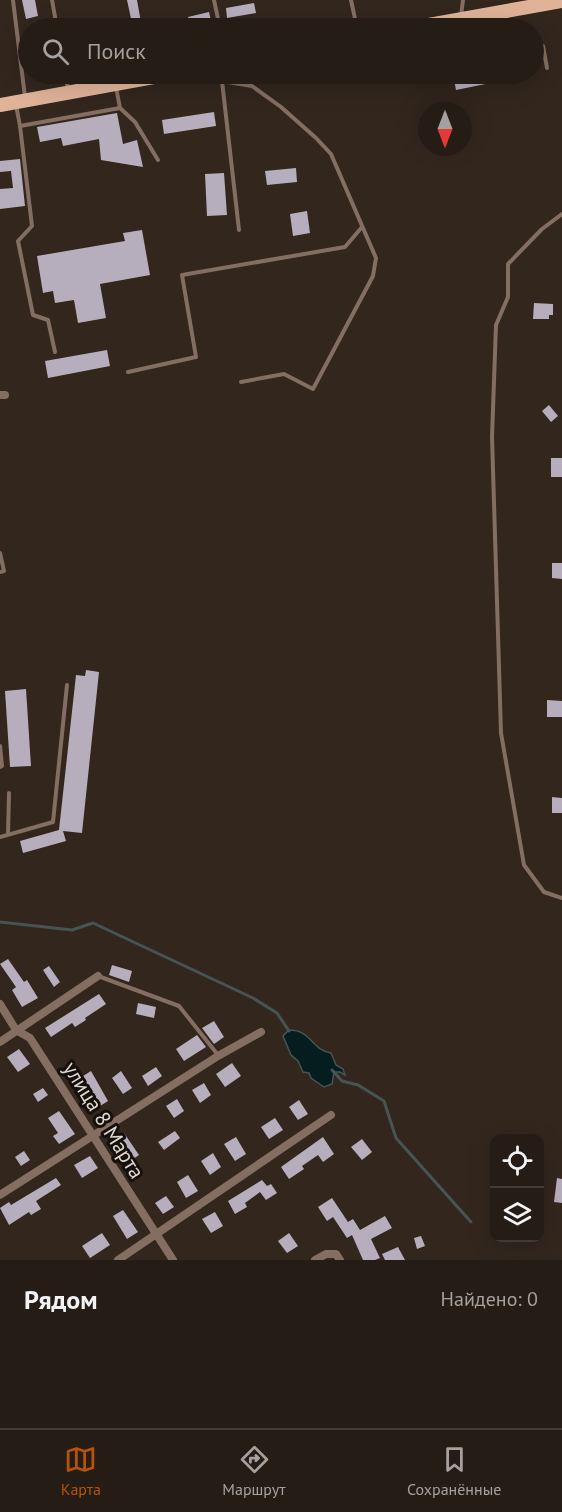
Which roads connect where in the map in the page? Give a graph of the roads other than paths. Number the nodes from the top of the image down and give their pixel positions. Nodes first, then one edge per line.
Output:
1 (13, 0) edge
2 (52, 0) edge
3 (214, 0) edge
4 (351, 0) edge
5 (464, 0) edge
6 (562, 1) edge
7 (55, 18) edge
8 (218, 18) edge
9 (355, 18) edge
10 (460, 18) edge
11 (471, 18) edge
12 (544, 52) edge
13 (547, 68) dead end
14 (67, 84) edge
15 (115, 84) joint
16 (222, 84) edge
17 (240, 84) edge
18 (68, 92) junction
19 (9, 103) edge
20 (120, 108) junction
21 (20, 126) junction
22 (158, 160) dead end
23 (562, 214) edge
24 (362, 227) junction
25 (239, 230) dead end
26 (54, 352) dead end
27 (128, 372) dead end
28 (241, 382) dead end
29 (0, 554) edge
30 (0, 572) edge
31 (67, 685) dead end
32 (0, 746) edge
33 (0, 767) edge
34 (9, 793) dead end
35 (8, 834) junction
36 (0, 837) edge
37 (562, 898) edge
38 (98, 976) joint
39 (0, 1004) edge
40 (16, 1030) junction
41 (261, 1032) dead end
42 (0, 1042) edge
43 (218, 1056) junction
44 (330, 1115) dead end
45 (94, 1137) junction
46 (0, 1195) edge
47 (156, 1236) junction
48 (118, 1260) edge
49 (173, 1260) edge
50 (315, 1260) edge
51 (340, 1260) edge

1 - 19 lane
2 - 7 lane
3 - 8 lane
4 - 9 lane
5 - 10 lane
6 - 11 main road
12 - 13 lane
14 - 18 lane
15 - 18 main road
15 - 20 lane
16 - 25 lane
17 - 24 lane
18 - 19 main road
19 - 21 lane
20 - 21 lane
20 - 22 lane
21 - 26 lane
23 - 37 lane
24 - 27 lane
24 - 28 lane
29 - 30 lane
31 - 35 lane
32 - 33 lane
34 - 35 lane
35 - 36 lane
38 - 40 street
38 - 43 lane
39 - 40 street, улица 8 Марта
40 - 42 street
40 - 45 street, улица 8 Марта
41 - 43 street
43 - 45 street
44 - 47 street
45 - 46 street
45 - 47 street, улица 8 Марта
47 - 48 street
47 - 49 street, улица 8 Марта
50 - 51 street

